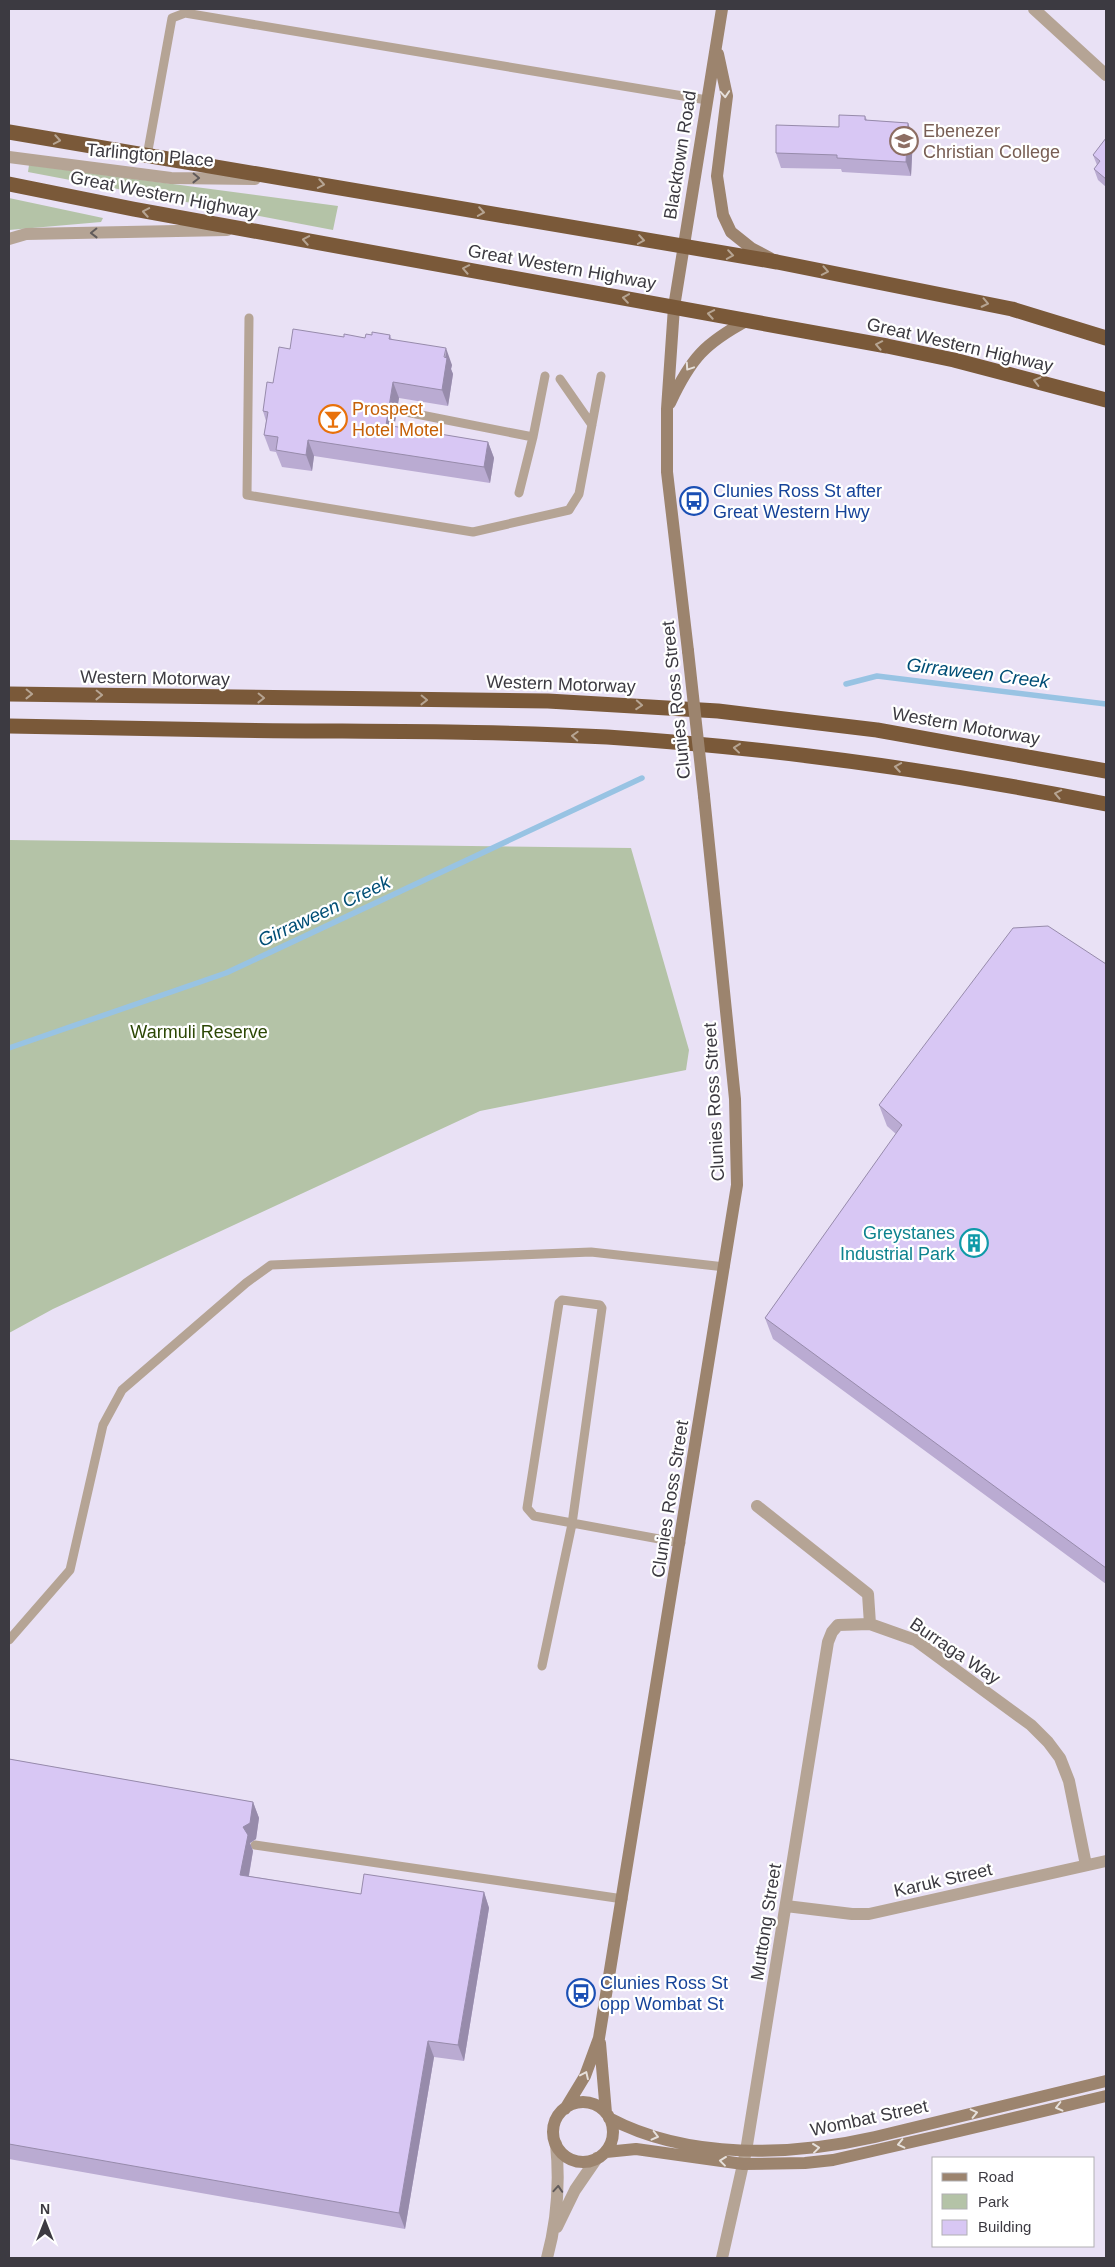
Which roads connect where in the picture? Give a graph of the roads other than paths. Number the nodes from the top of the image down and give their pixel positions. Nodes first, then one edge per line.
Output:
1 (722, 9) edge
2 (1034, 9) edge
3 (716, 46) junction
4 (1106, 75) edge
5 (707, 100) junction
6 (9, 132) edge
7 (147, 156) junction
8 (9, 157) edge
9 (289, 179) junction
10 (9, 184) edge
11 (247, 230) junction
12 (9, 239) edge
13 (684, 247) junction
14 (777, 262) junction
15 (674, 306) junction
16 (249, 318) dead end
17 (748, 320) junction
18 (1106, 338) edge
19 (545, 376) dead end
20 (602, 376) dead end
21 (560, 379) dead end
22 (1106, 400) edge
23 (667, 409) junction
24 (406, 412) dead end
25 (592, 425) junction
26 (533, 437) junction
27 (519, 493) dead end
28 (9, 694) edge
29 (9, 726) edge
30 (1106, 771) edge
31 (1106, 804) edge
32 (724, 1267) junction
33 (756, 1506) dead end
34 (572, 1524) junction
35 (681, 1543) junction
36 (870, 1624) junction
37 (9, 1640) edge
38 (542, 1666) dead end
39 (254, 1845) dead end
40 (1106, 1861) edge
41 (1086, 1865) junction
42 (623, 1899) junction
43 (786, 1906) junction
44 (600, 2038) junction
45 (1106, 2081) edge
46 (1106, 2096) edge
47 (565, 2109) junction
48 (608, 2116) junction
49 (556, 2144) junction
50 (746, 2151) junction
51 (602, 2155) junction
52 (743, 2164) junction
53 (553, 2235) junction
54 (547, 2258) edge
55 (722, 2258) edge

1 - 3 street, Blacktown Road
2 - 4 street
3 - 5 street, Blacktown Road
3 -> 14 street
5 - 7 lane
5 - 13 street, Blacktown Road
6 -> 7 highway, Great Western Highway
7 - 9 highway, Great Western Highway
8 -> 9 street, Tarlington Place
9 -> 13 highway, Great Western Highway
11 -> 10 highway, Great Western Highway
11 -> 12 street
15 -> 11 highway, Great Western Highway
13 -> 14 highway, Great Western Highway
13 - 15 street, Blacktown Road
14 -> 18 highway, Great Western Highway
17 -> 15 highway, Great Western Highway
15 - 23 street, Clunies Ross Street
16 - 25 lane
22 -> 17 highway, Great Western Highway
17 -> 23 street
19 - 26 lane
20 - 25 lane
21 - 25 lane
23 - 32 street, Clunies Ross Street, bridge
24 - 26 lane
26 - 27 lane
28 -> 30 highway, Western Motorway
31 -> 29 highway
32 - 35 street, Clunies Ross Street
32 - 37 lane
33 - 36 street
34 - 34 lane
34 - 35 lane
34 - 38 lane
35 - 42 street, Clunies Ross Street
36 - 41 street, Burraga Way
36 - 43 street, Muttong Street
39 - 42 lane
40 - 41 street, Karuk Street
41 - 43 street, Karuk Street
42 - 44 street, Clunies Ross Street
43 - 50 street, Muttong Street
47 -> 44 street, Clunies Ross Street
44 - 48 street, Clunies Ross Street
50 -> 45 street, Wombat Street
46 -> 52 street, Wombat Street
47 - 48 street
47 - 49 street
48 -> 50 street, Wombat Street
48 - 51 street
49 - 51 street
53 -> 49 street
50 - 52 street, Muttong Street
52 -> 51 street, Wombat Street
51 - 53 street
52 - 55 street, Muttong Street
53 - 54 street

